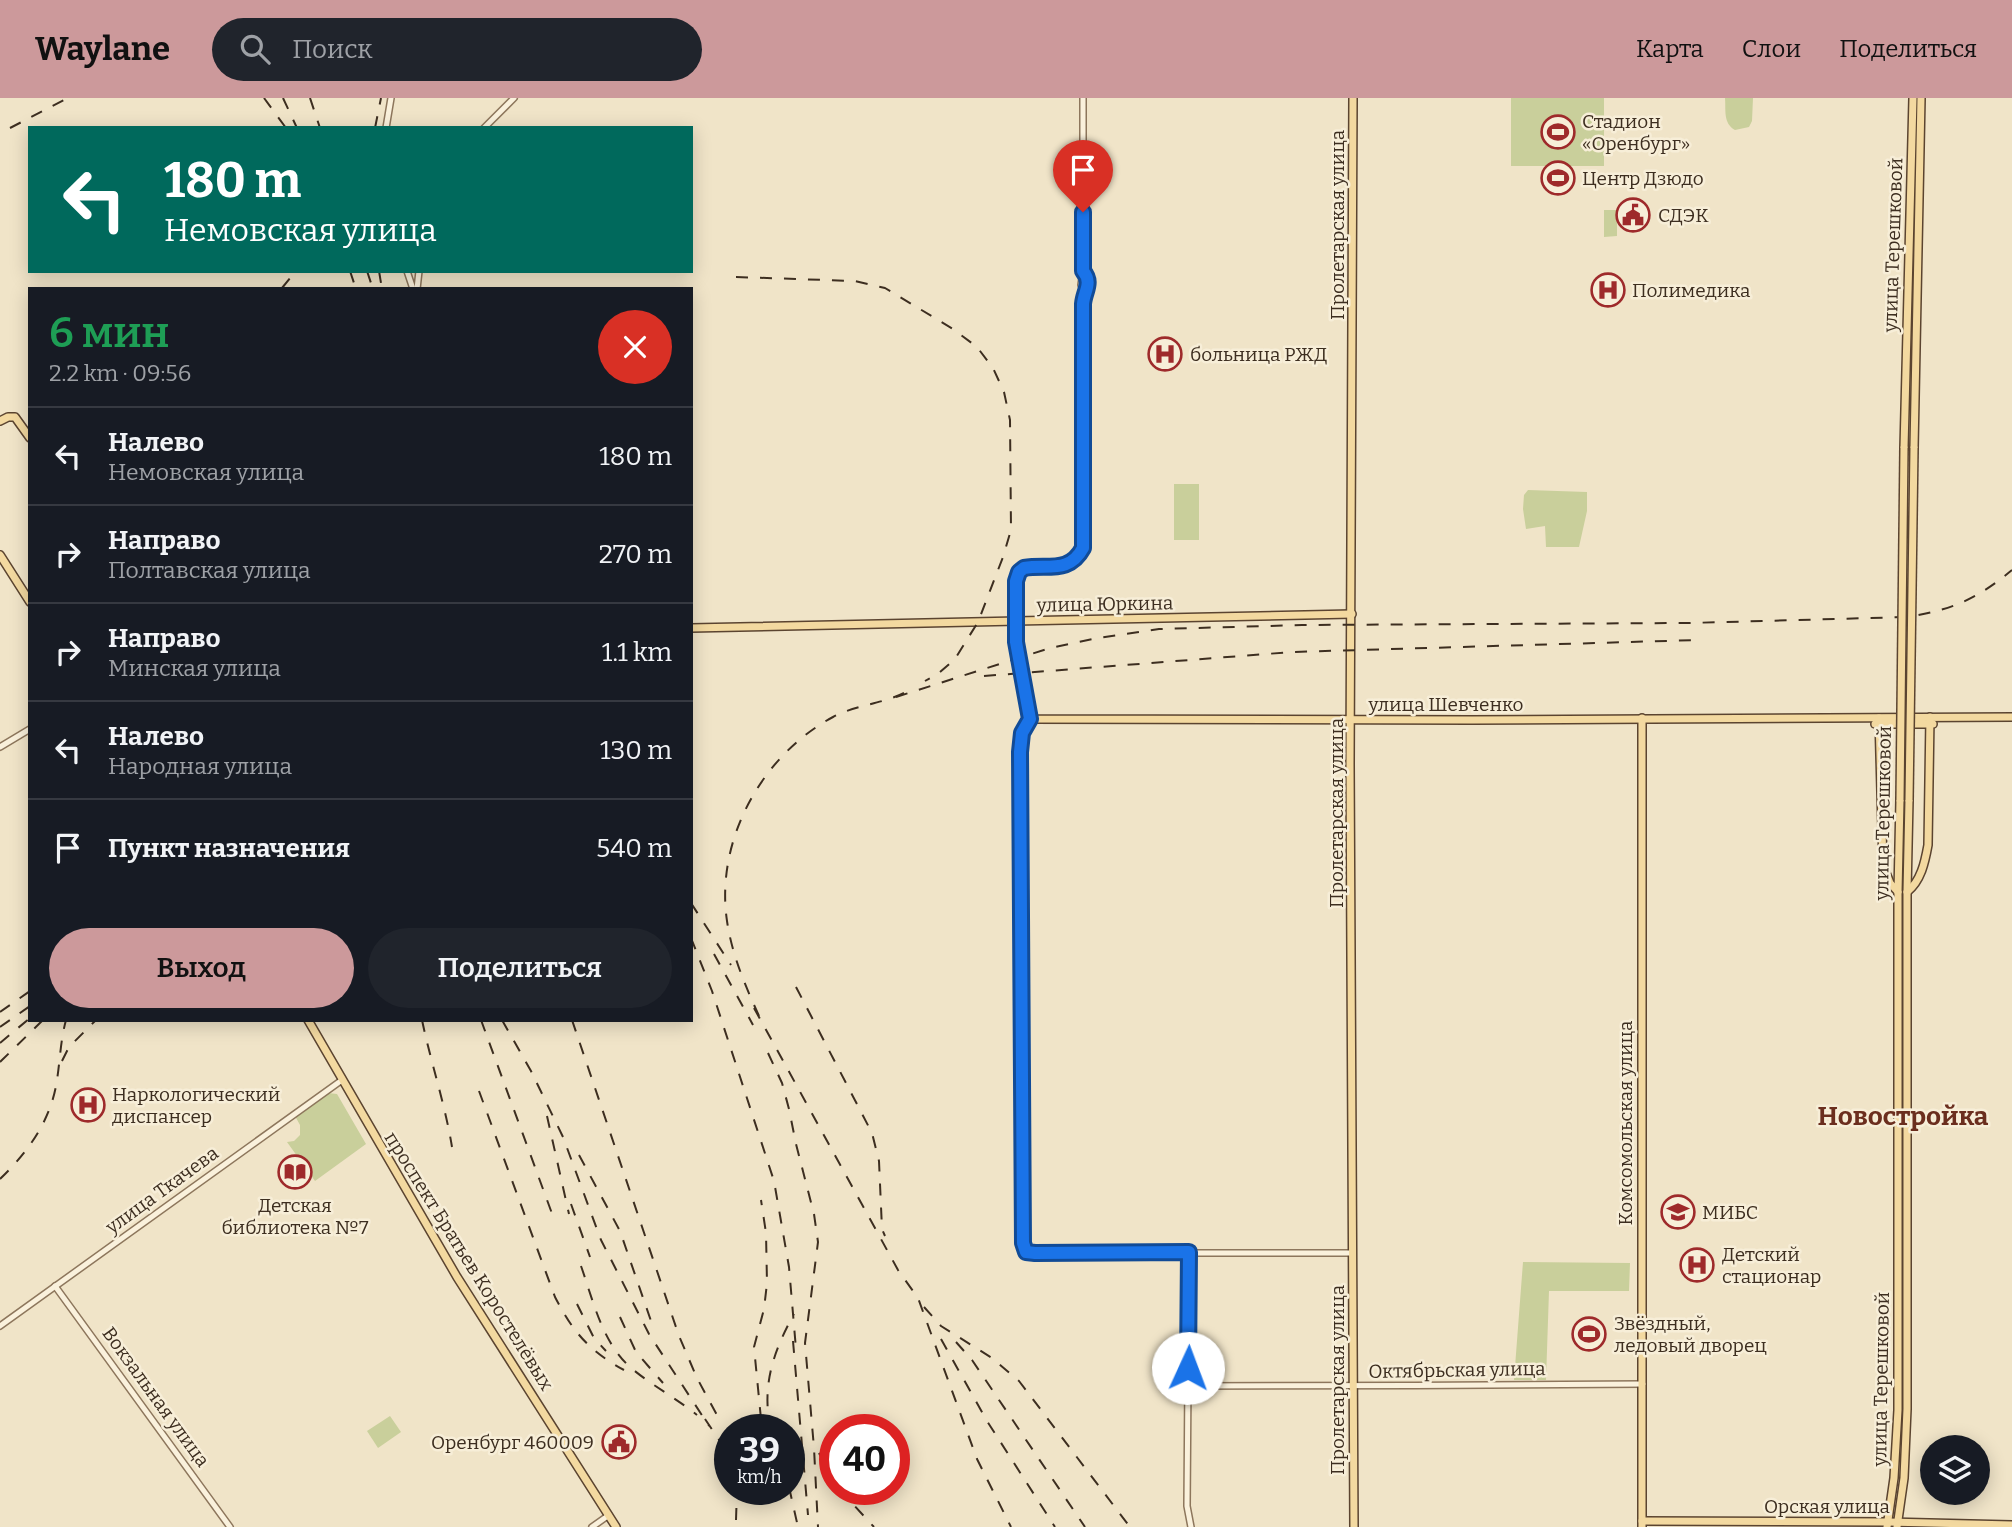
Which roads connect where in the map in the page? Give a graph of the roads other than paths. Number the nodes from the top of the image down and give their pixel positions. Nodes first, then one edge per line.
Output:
1 (391, 98) edge
2 (514, 98) edge
3 (1083, 98) edge
4 (1353, 98) edge
5 (1913, 98) edge
6 (1921, 98) edge
7 (386, 126) edge
8 (486, 126) edge
9 (0, 421) edge
10 (28, 435) edge
11 (0, 555) edge
12 (28, 599) edge
13 (1352, 614) junction
14 (1015, 622) junction
15 (693, 628) edge
16 (2012, 717) edge
17 (1642, 718) junction
18 (1030, 719) junction
19 (1351, 720) junction
20 (1930, 721) junction
21 (1879, 722) junction
22 (28, 730) edge
23 (0, 747) edge
24 (1898, 892) junction
25 (1907, 892) junction
26 (309, 1022) edge
27 (342, 1080) junction
28 (1189, 1252) junction
29 (1353, 1253) junction
30 (55, 1286) junction
31 (0, 1326) edge
32 (1643, 1384) junction
33 (1188, 1386) junction
34 (1354, 1387) junction
35 (609, 1515) junction
36 (1642, 1524) edge
37 (1888, 1524) edge
38 (1897, 1525) edge
39 (2012, 1525) edge
40 (230, 1527) edge
41 (593, 1527) edge
42 (616, 1527) edge
43 (622, 1527) edge
44 (1191, 1527) edge
45 (1354, 1527) edge

1 - 7 street
2 - 8 street
3 - 14 street
4 - 13 main road, Пролетарская улица
5 - 24 main road, улица Терешковой, bridge
6 - 25 main road, улица Терешковой, bridge
9 - 10 main road
11 - 12 main road
13 - 14 main road, улица Юркина
13 - 19 main road, Пролетарская улица
14 - 15 main road, улица Юркина
14 - 18 main road
16 - 20 main road, улица Шевченко
17 - 19 main road, улица Шевченко
17 - 21 main road, улица Шевченко
17 - 32 main road, Комсомольская улица
18 - 19 main road, улица Шевченко
18 - 28 street
19 - 29 main road, Пролетарская улица
20 - 21 main road, улица Шевченко
20 - 25 main road
21 - 24 main road
22 - 23 street
24 - 37 main road, улица Терешковой
25 - 38 main road, улица Терешковой
26 - 27 main road, проспект Братьев Коростелёвых
27 - 30 street, улица Ткачева
27 - 35 main road, проспект Братьев Коростелёвых
28 - 29 street
28 - 33 street
29 - 34 main road, Пролетарская улица
30 - 31 street, улица Ткачева
30 - 40 street, Вокзальная улица
32 - 34 street, Октябрьская улица
32 - 36 main road, Комсомольская улица
33 - 34 street, Октябрьская улица
33 - 44 street
34 - 45 main road, Пролетарская улица
35 - 41 street
35 - 42 main road, проспект Братьев Коростелёвых
35 - 43 main road, проспект Братьев Коростелёвых
36 - 37 main road, Орская улица
37 - 38 main road, Орская улица
38 - 39 main road, Орская улица

